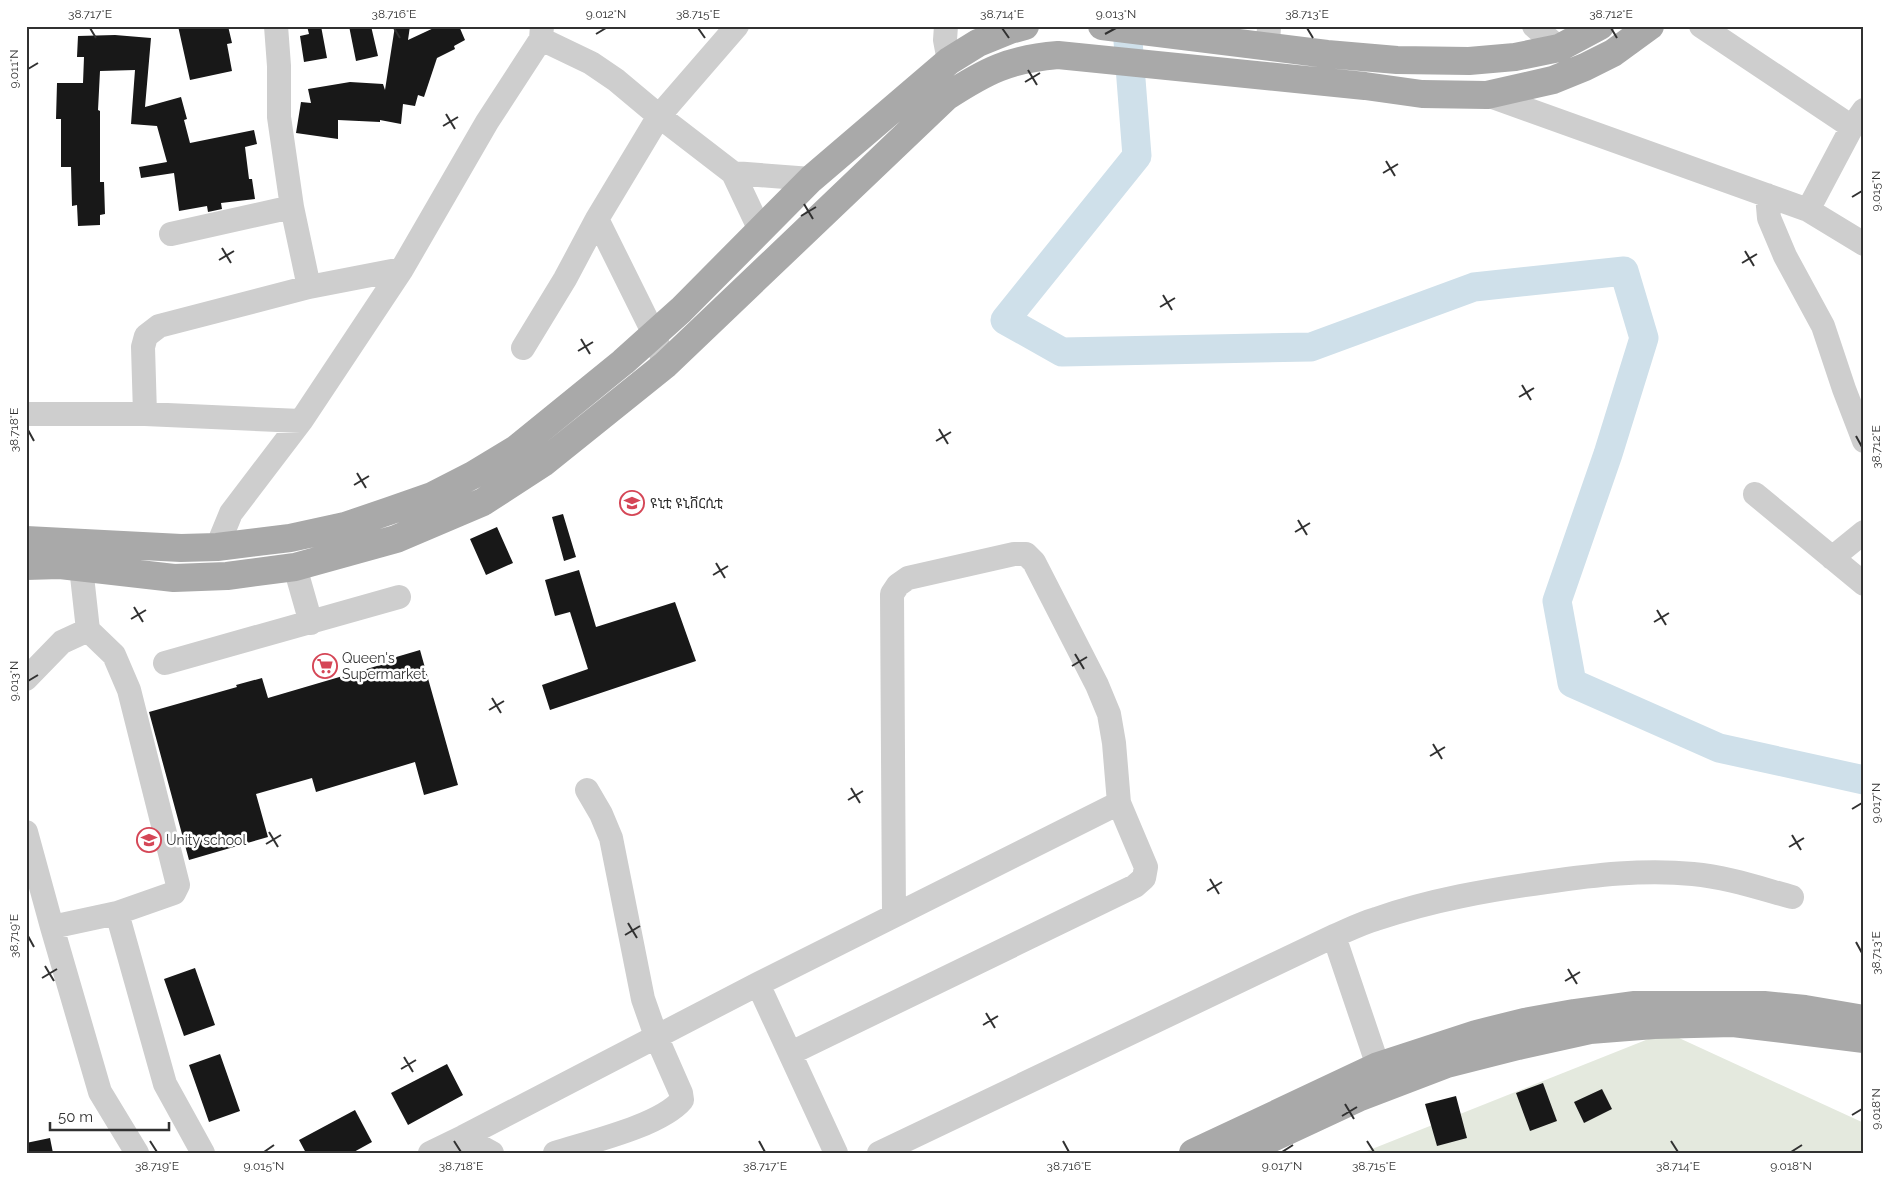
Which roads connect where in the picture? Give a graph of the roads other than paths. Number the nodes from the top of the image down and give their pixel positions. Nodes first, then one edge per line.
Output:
1 (276, 26) edge
2 (737, 26) edge
3 (946, 26) edge
4 (1025, 26) edge
5 (1102, 26) edge
6 (1534, 26) edge
7 (1600, 26) edge
8 (1650, 26) edge
9 (1701, 26) edge
10 (541, 32) edge
11 (1268, 36) edge
12 (1559, 48) junction
13 (1515, 57) junction
14 (949, 61) junction
15 (1527, 87) junction
16 (1487, 95) junction
17 (659, 116) junction
18 (1858, 118) edge
19 (733, 172) junction
20 (811, 179) junction
21 (1767, 195) junction
22 (292, 206) junction
23 (1808, 210) junction
24 (596, 219) junction
25 (760, 230) junction
26 (171, 234) dead end
27 (1864, 244) edge
28 (402, 269) junction
29 (309, 287) junction
30 (654, 334) junction
31 (523, 348) dead end
32 (665, 365) junction
33 (26, 414) edge
34 (145, 414) junction
35 (301, 421) junction
36 (1864, 441) edge
37 (1755, 494) dead end
38 (1864, 532) edge
39 (26, 540) edge
40 (217, 547) junction
41 (1832, 558) junction
42 (26, 566) edge
43 (80, 568) junction
44 (295, 568) junction
45 (1864, 584) edge
46 (399, 596) dead end
47 (311, 623) junction
48 (88, 630) junction
49 (165, 663) dead end
50 (26, 679) edge
51 (587, 790) dead end
52 (1119, 803) junction
53 (26, 832) edge
54 (1792, 897) dead end
55 (117, 913) junction
56 (894, 915) junction
57 (52, 927) junction
58 (1334, 936) junction
59 (758, 984) junction
60 (1733, 1014) junction
61 (1864, 1019) edge
62 (656, 1036) junction
63 (1864, 1039) edge
64 (791, 1053) junction
65 (1378, 1066) junction
66 (462, 1138) junction
67 (137, 1153) edge
68 (203, 1153) edge
69 (430, 1153) edge
70 (492, 1153) edge
71 (555, 1153) edge
72 (836, 1153) edge
73 (879, 1153) edge
74 (1193, 1153) edge
75 (1240, 1153) edge

1 - 22 street
2 - 17 street
3 - 14 street
4 - 14 main road
5 - 11 main road
6 - 12 street
7 - 12 main road
8 - 15 main road
9 - 18 street
10 - 17 street
10 - 28 street
11 - 13 main road
12 - 13 main road
13 - 15 main road
14 - 20 main road
15 - 16 main road
16 - 21 street
16 - 32 main road
17 - 19 street
17 - 24 street
18 - 23 street
19 - 20 street
19 - 25 street
20 - 25 main road
21 - 23 street
21 - 36 street
22 - 26 street
22 - 29 street
23 - 27 street
24 - 30 street
24 - 31 street
25 - 30 main road
28 - 29 street
28 - 35 street
29 - 34 street
30 - 32 street
30 - 40 main road
32 - 44 main road
33 - 34 street
34 - 35 street
35 - 40 street
37 - 41 street
38 - 41 street
39 - 40 main road
41 - 45 street
42 - 43 main road
43 - 44 main road
43 - 48 street
44 - 47 street
46 - 47 street
47 - 49 street
48 - 50 street
48 - 55 street
51 - 62 street
52 - 56 street
52 - 56 street
52 - 64 street
53 - 57 street
54 - 58 street
55 - 57 street
55 - 68 street
56 - 59 street
57 - 67 street
58 - 65 street
58 - 73 street
59 - 62 street
59 - 64 street
60 - 61 main road
60 - 63 main road
60 - 65 main road
60 - 75 main road
62 - 66 street
62 - 71 street
64 - 72 street
65 - 74 main road
66 - 69 street
66 - 70 street

